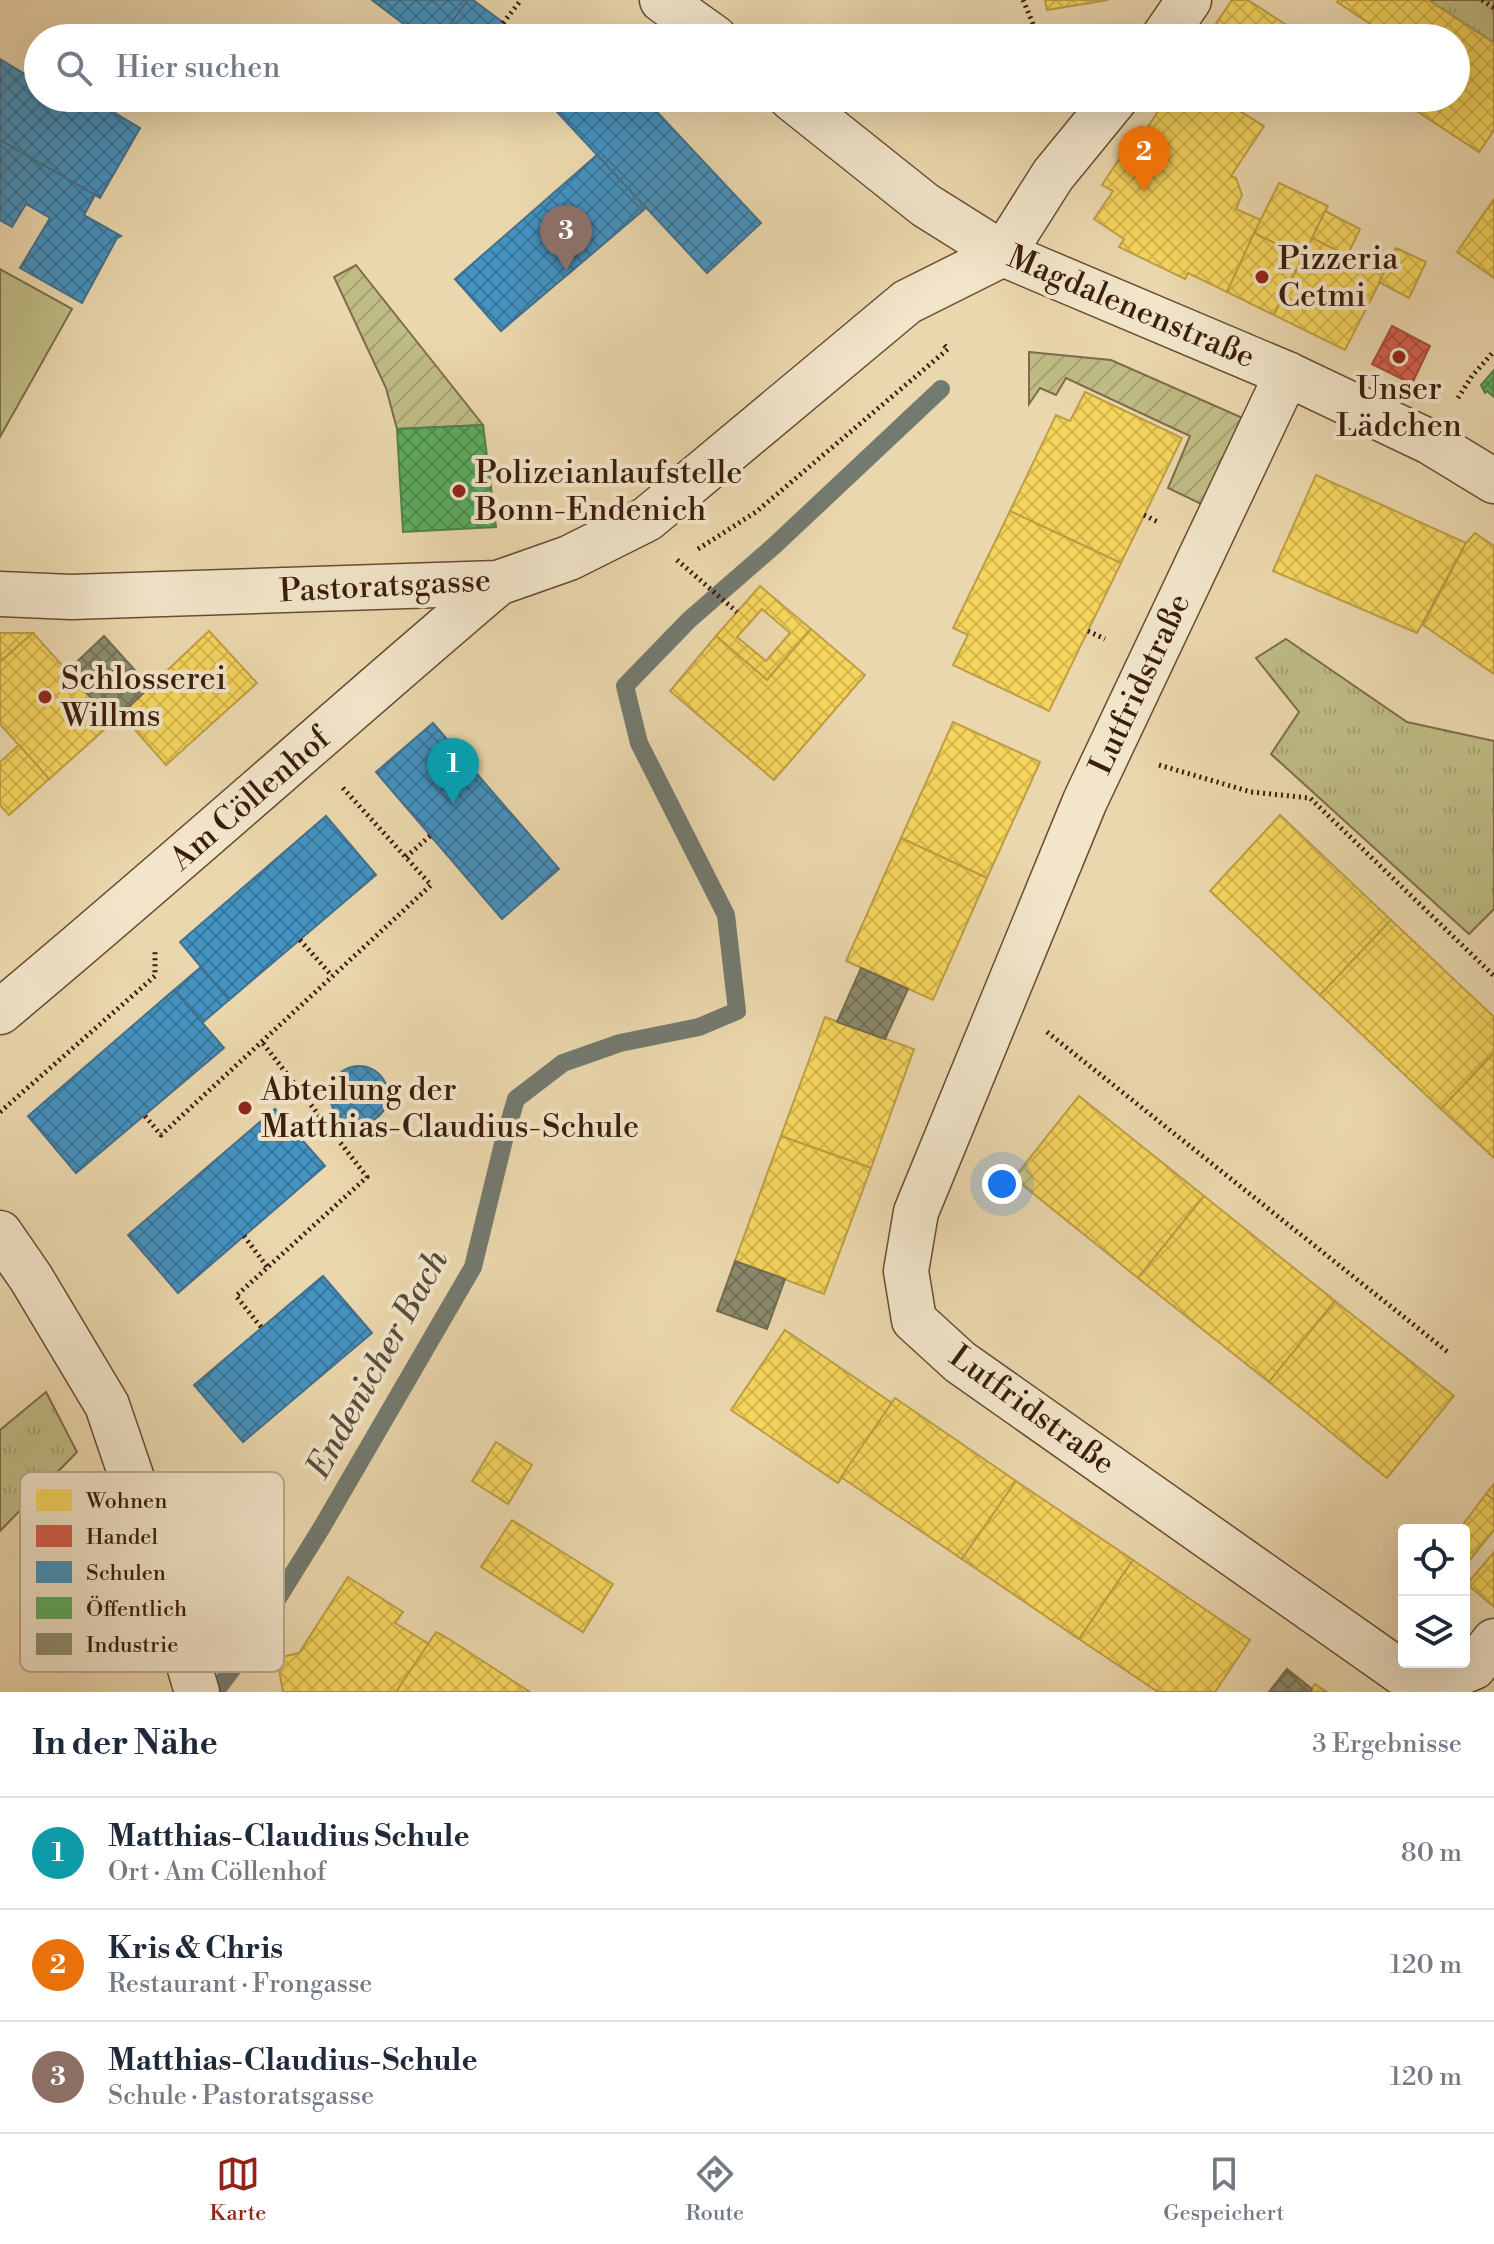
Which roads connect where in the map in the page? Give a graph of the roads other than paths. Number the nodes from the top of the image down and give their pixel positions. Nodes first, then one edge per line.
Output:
1 (662, 0) edge
2 (1189, 0) edge
3 (695, 24) edge
4 (1173, 24) edge
5 (809, 112) edge
6 (1105, 112) edge
7 (1003, 254) junction
8 (1287, 374) junction
9 (1494, 481) edge
10 (498, 583) junction
11 (0, 594) edge
12 (0, 1012) edge
13 (0, 1233) edge
14 (130, 1472) edge
15 (1494, 1641) edge

1 - 3 street
2 - 4 street
5 - 7 street, Magdalenenstraße
6 - 7 street
7 - 8 street, Magdalenenstraße
7 - 10 street, Pastoratsgasse
8 - 9 street, Magdalenenstraße
8 - 15 street, Lutfridstraße
10 - 11 street, Pastoratsgasse
10 - 12 street, Am Cöllenhof
13 - 14 street

